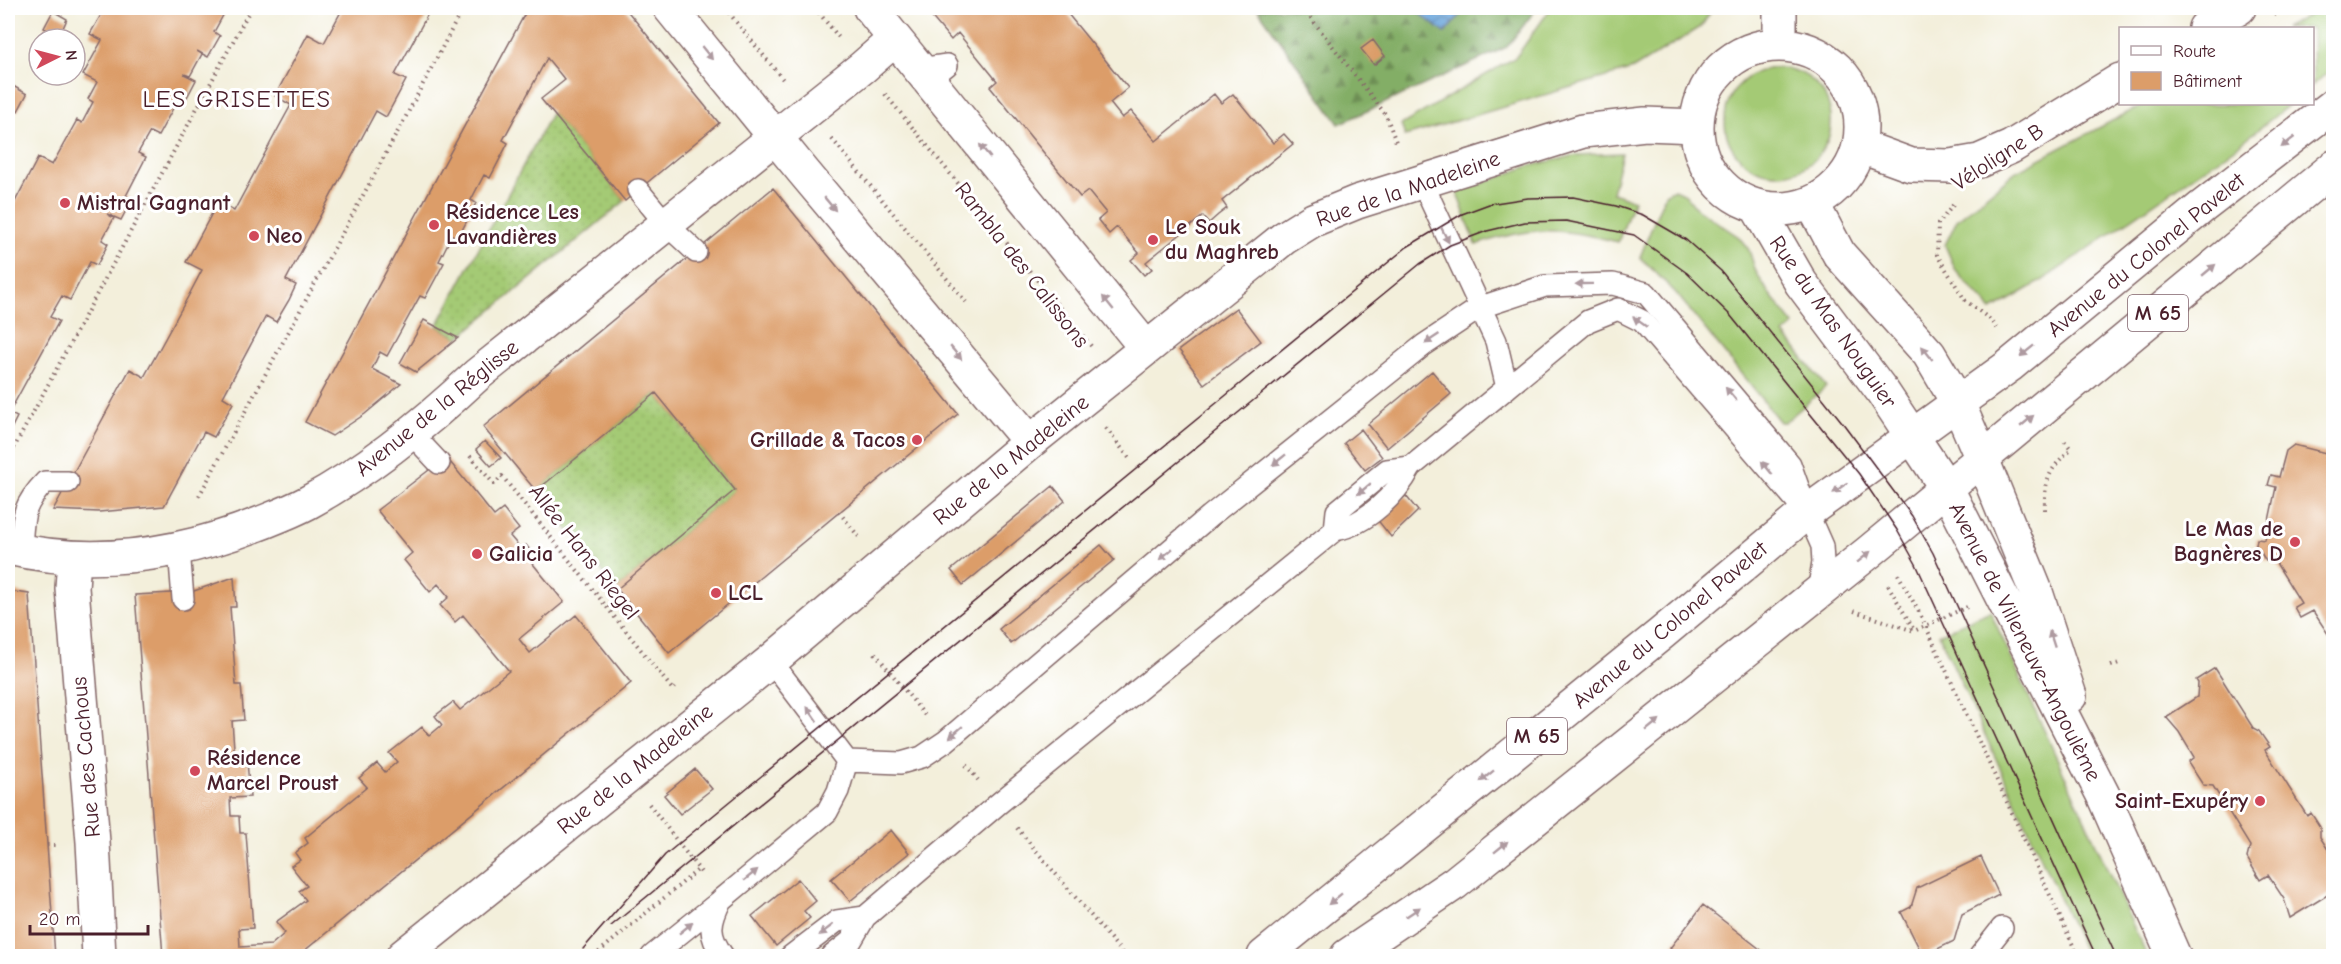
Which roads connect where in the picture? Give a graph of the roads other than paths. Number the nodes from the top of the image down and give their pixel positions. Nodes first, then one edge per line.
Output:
1 (670, 8) edge
2 (870, 8) edge
3 (1780, 8) edge
4 (2240, 8) edge
5 (2207, 27) edge
6 (895, 39) junction
7 (1780, 44) junction
8 (2119, 81) edge
9 (2334, 105) edge
10 (1696, 126) junction
11 (776, 136) junction
12 (1859, 146) junction
13 (2334, 167) edge
14 (1422, 182) junction
15 (638, 190) dead end
16 (1812, 203) junction
17 (1757, 207) junction
18 (666, 224) junction
19 (696, 252) dead end
20 (1481, 307) junction
21 (1146, 348) junction
22 (1507, 388) junction
23 (1958, 403) junction
24 (423, 423) junction
25 (1912, 436) junction
26 (1030, 442) junction
27 (1982, 459) junction
28 (439, 462) dead end
29 (1411, 467) junction
30 (68, 482) dead end
31 (1947, 489) junction
32 (1807, 512) junction
33 (1335, 530) junction
34 (179, 549) junction
35 (14, 550) edge
36 (74, 558) junction
37 (1818, 593) junction
38 (183, 599) dead end
39 (771, 661) junction
40 (847, 761) junction
41 (2103, 795) junction
42 (721, 900) junction
43 (865, 917) junction
44 (2002, 928) dead end
45 (99, 957) edge
46 (403, 957) edge
47 (652, 957) edge
48 (723, 957) edge
49 (791, 957) edge
50 (832, 957) edge
51 (1264, 957) edge
52 (1347, 957) edge
53 (1980, 957) edge
54 (2174, 957) edge

1 -> 11 street
2 - 6 street, Rambla des Calissons
3 - 7 street
4 - 5 street
6 - 11 street
21 -> 6 street, Rambla des Calissons
7 - 10 street
7 - 12 street
8 - 12 street
9 -> 23 street, Avenue du Colonel Pavelet / M 65
10 - 14 street, Rue de la Madeleine
10 - 17 street
11 - 18 street, Avenue de la Réglisse
11 -> 26 street
12 - 16 street
27 -> 13 street, M 65
14 -> 20 lane
14 - 21 street, Rue de la Madeleine
15 - 18 lane
16 - 17 street
23 -> 16 street, Rue du Mas Nouguier
17 - 25 street, Rue du Mas Nouguier
18 - 19 lane
18 - 24 street, Avenue de la Réglisse
20 - 22 lane
32 -> 20 lane
20 -> 40 lane
21 - 26 street, Rue de la Madeleine
22 - 29 lane
32 -> 22 lane
23 - 25 street, Avenue du Colonel Pavelet / M 65
23 - 27 street
24 - 28 lane
24 - 34 street, Avenue de la Réglisse
25 - 31 street
25 -> 32 street, Avenue du Colonel Pavelet / M 65
26 - 39 street, Rue de la Madeleine
27 - 31 street, M 65
41 -> 27 street, Avenue de Villeneuve-Angoulème
29 - 33 lane
29 -> 33 lane
30 - 35 lane
37 -> 31 street, M 65
31 - 41 street, Avenue de Villeneuve-Angoulème
32 - 37 lane
32 -> 51 street, Avenue du Colonel Pavelet / M 65
33 - 43 lane
34 - 36 street, Avenue de la Réglisse
34 - 38 lane
35 - 36 street, Avenue de la Réglisse
36 - 45 street, Rue des Cachous
52 -> 37 street, M 65
40 -> 39 lane
39 - 46 street, Rue de la Madeleine
42 -> 40 lane
41 - 54 street, Avenue de Villeneuve-Angoulème
47 -> 42 lane
42 - 48 lane
43 -> 49 lane
43 - 50 lane
44 - 53 lane

